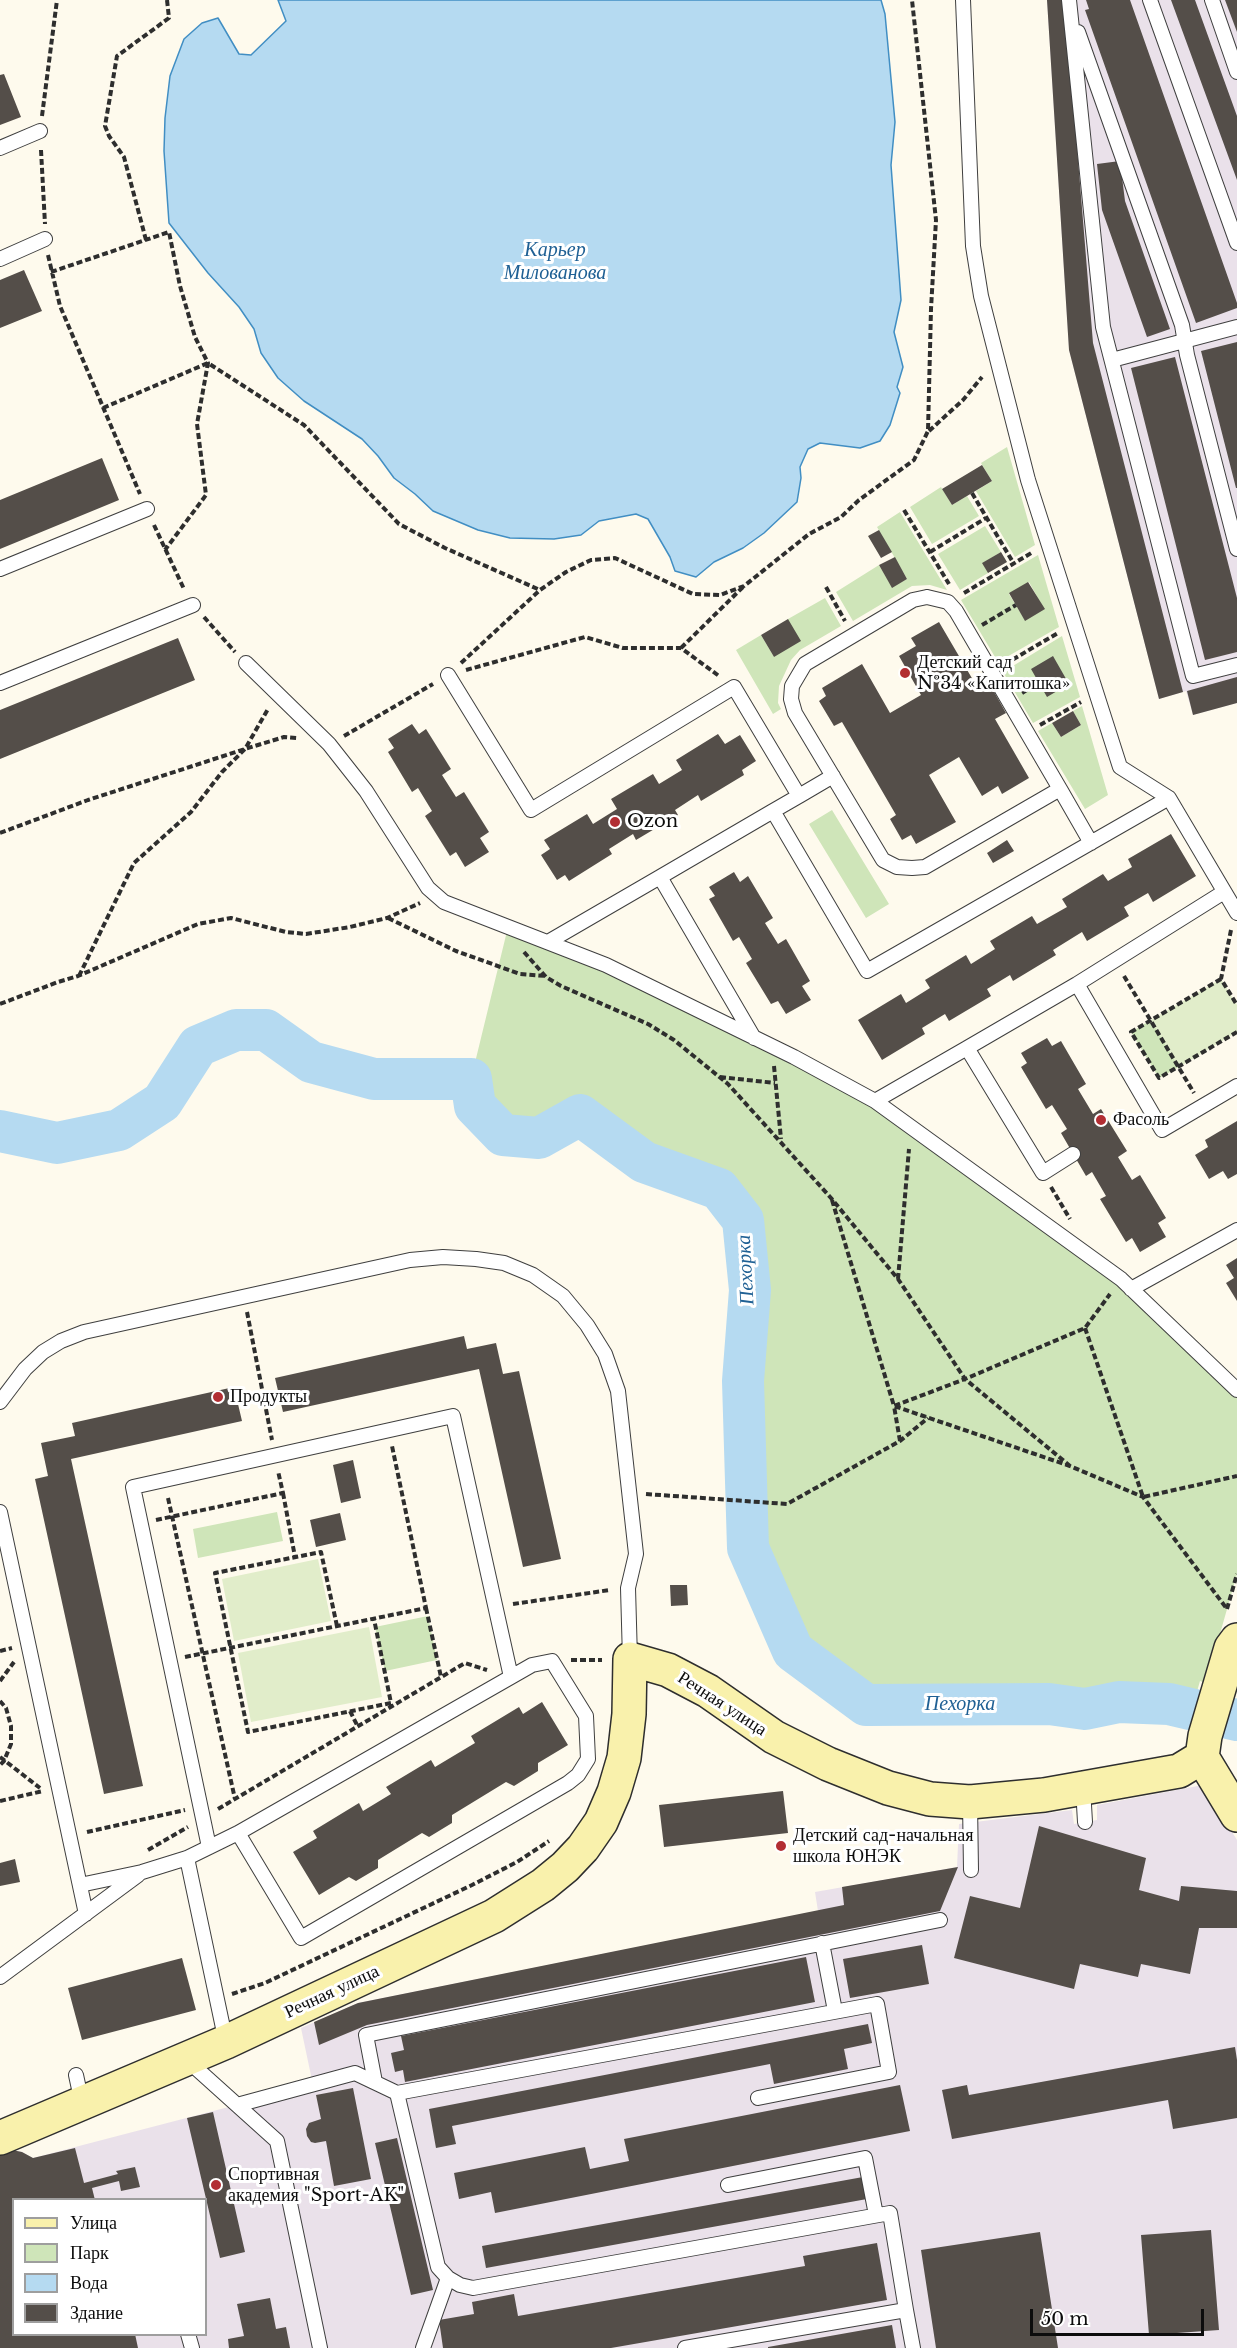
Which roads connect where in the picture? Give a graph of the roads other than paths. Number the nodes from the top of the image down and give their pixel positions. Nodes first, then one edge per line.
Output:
1 (963, 0) edge
2 (1150, 0) edge
3 (1212, 0) edge
4 (1070, 5) edge
5 (1237, 72) edge
6 (40, 131) road end
7 (0, 148) edge
8 (45, 239) road end
9 (1237, 243) edge
10 (0, 259) edge
11 (1237, 327) edge
12 (1185, 341) junction
13 (1112, 360) junction
14 (147, 509) road end
15 (1237, 549) edge
16 (0, 569) edge
17 (193, 605) road end
18 (246, 663) road end
19 (1237, 665) edge
20 (448, 675) road end
21 (0, 683) edge
22 (833, 776) junction
23 (1060, 789) junction
24 (799, 796) junction
25 (1169, 798) junction
26 (773, 811) junction
27 (1091, 843) junction
28 (660, 877) junction
29 (1224, 892) junction
30 (1236, 912) edge
31 (548, 942) junction
32 (1077, 984) junction
33 (754, 1038) junction
34 (967, 1048) junction
35 (1237, 1086) edge
36 (875, 1101) junction
37 (1073, 1154) dead end
38 (1237, 1230) edge
39 (1126, 1284) junction
40 (1237, 1390) edge
41 (0, 1402) edge
42 (0, 1512) edge
43 (1237, 1640) edge
44 (630, 1659) junction
45 (511, 1677) junction
46 (1204, 1747) junction
47 (1083, 1788) junction
48 (970, 1802) junction
49 (1237, 1815) edge
50 (1085, 1822) dead end
51 (238, 1833) junction
52 (209, 1847) junction
53 (187, 1858) junction
54 (971, 1870) dead end
55 (142, 1872) junction
56 (80, 1885) junction
57 (86, 1914) junction
58 (940, 1920) dead end
59 (822, 1943) junction
60 (0, 1977) edge
61 (835, 2011) junction
62 (226, 2042) junction
63 (185, 2059) junction
64 (375, 2082) junction
65 (397, 2093) junction
66 (758, 2098) dead end
67 (237, 2105) junction
68 (0, 2138) edge
69 (728, 2185) dead end
70 (876, 2215) junction
71 (448, 2278) junction
72 (906, 2310) junction
73 (320, 2348) edge
74 (423, 2348) edge
75 (685, 2348) edge
76 (912, 2348) edge

1 - 25 lane
2 - 9 lane
3 - 5 lane
4 - 12 lane
4 - 13 lane
6 - 7 lane
8 - 10 lane
11 - 12 lane
12 - 13 lane
12 - 15 lane
13 - 19 lane
14 - 16 lane
17 - 21 lane
18 - 31 lane
20 - 24 lane
22 - 23 lane
22 - 23 lane
22 - 24 lane
23 - 27 lane
24 - 26 lane
25 - 27 lane
25 - 29 lane
26 - 27 lane
26 - 28 lane
28 - 31 lane
28 - 33 lane
29 - 30 lane
29 - 32 lane
31 - 33 lane
32 - 34 lane
32 - 35 lane
33 - 36 lane
34 - 36 lane
34 - 37 lane
36 - 39 lane
38 - 39 lane
39 - 40 lane
41 - 44 lane
42 - 56 lane
43 - 46 street
44 - 48 street, Речная улица
44 - 62 street, Речная улица
45 - 51 lane
45 - 51 lane
45 - 52 lane
46 - 47 street, Речная улица
46 - 49 street
47 - 48 street, Речная улица
47 - 50 lane
48 - 54 lane
51 - 52 lane
52 - 53 lane
53 - 55 lane
53 - 62 lane
55 - 56 lane
55 - 57 lane
56 - 57 lane
57 - 60 lane
58 - 59 lane
59 - 61 lane
59 - 64 lane
61 - 65 lane
61 - 66 lane
62 - 63 street, Речная улица
63 - 67 lane
63 - 68 street, Речная улица
64 - 65 lane
64 - 67 lane
65 - 71 lane
67 - 73 lane
69 - 70 lane
70 - 71 lane
70 - 72 lane
71 - 74 lane
72 - 75 lane
72 - 76 lane

